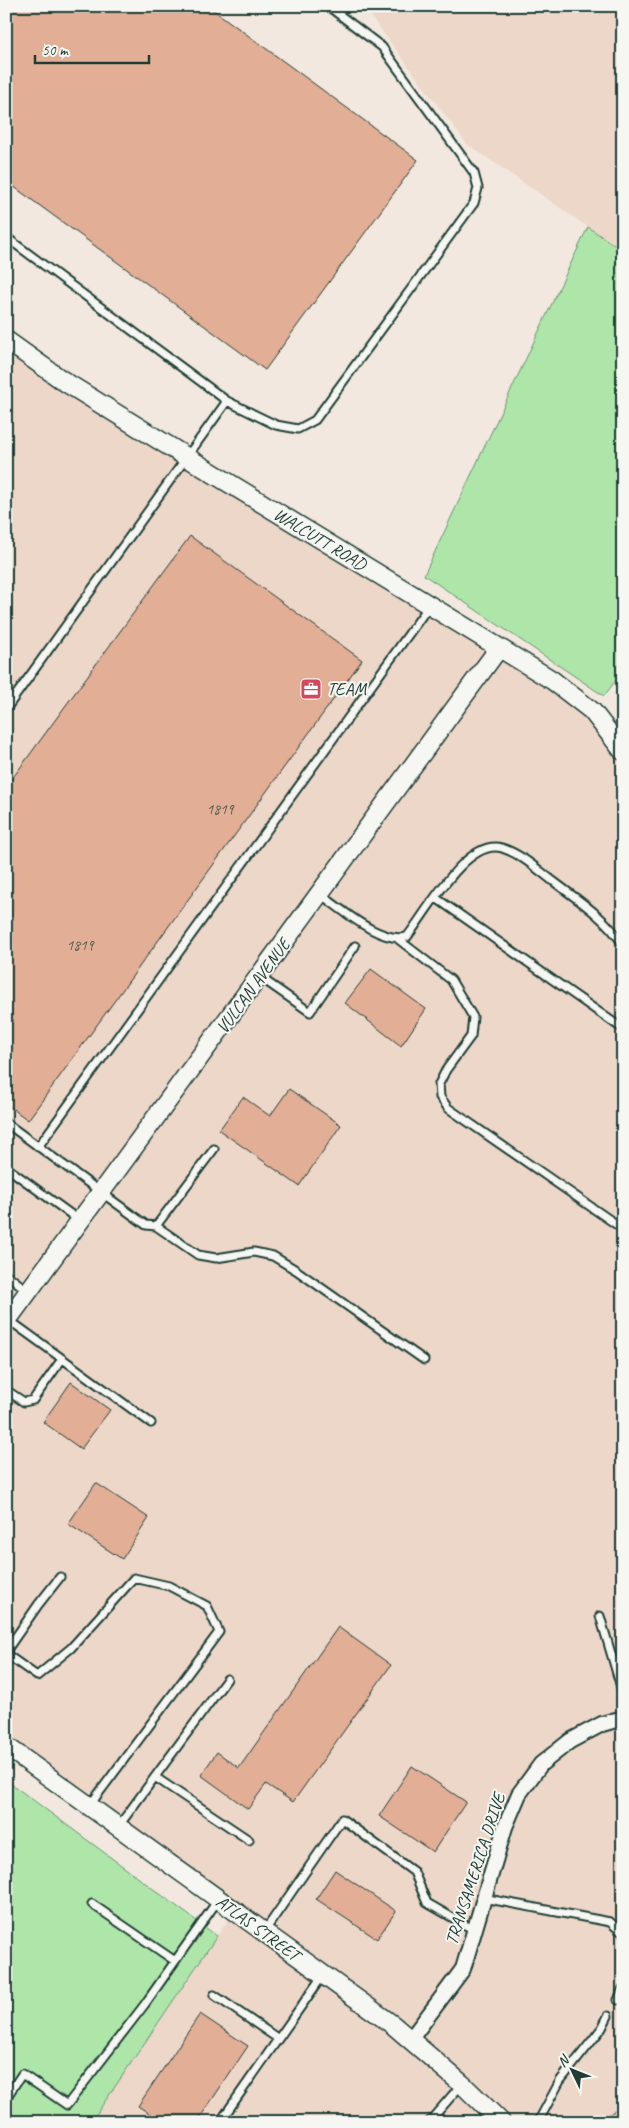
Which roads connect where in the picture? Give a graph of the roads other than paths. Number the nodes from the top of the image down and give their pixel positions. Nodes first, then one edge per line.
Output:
1 (328, 6) edge
2 (6, 237) edge
3 (6, 340) edge
4 (227, 401) junction
5 (188, 458) junction
6 (429, 606) junction
7 (499, 648) junction
8 (6, 709) edge
9 (623, 751) edge
10 (320, 894) junction
11 (436, 898) junction
12 (398, 939) junction
13 (623, 944) edge
14 (355, 946) dead end
15 (260, 976) junction
16 (623, 1029) edge
17 (6, 1123) edge
18 (38, 1147) junction
19 (214, 1149) dead end
20 (6, 1167) edge
21 (101, 1193) junction
22 (80, 1222) junction
23 (156, 1226) junction
24 (623, 1229) edge
25 (6, 1274) edge
26 (29, 1292) junction
27 (7, 1321) edge
28 (62, 1359) junction
29 (424, 1360) dead end
30 (6, 1390) edge
31 (151, 1424) dead end
32 (60, 1577) dead end
33 (600, 1616) dead end
34 (6, 1652) edge
35 (227, 1679) dead end
36 (623, 1694) edge
37 (623, 1718) edge
38 (6, 1746) edge
39 (155, 1777) junction
40 (89, 1806) junction
41 (118, 1828) junction
42 (249, 1840) dead end
43 (484, 1898) junction
44 (219, 1900) junction
45 (92, 1904) dead end
46 (474, 1930) junction
47 (264, 1932) junction
48 (623, 1932) edge
49 (175, 1961) junction
50 (323, 1975) junction
51 (623, 1988) edge
52 (214, 1995) dead end
53 (618, 2000) dead end
54 (608, 2016) dead end
55 (278, 2038) junction
56 (410, 2040) junction
57 (462, 2084) junction
58 (6, 2098) edge
59 (220, 2122) edge
60 (430, 2122) edge
61 (500, 2122) edge
62 (538, 2122) edge

1 - 4 lane
2 - 4 lane
3 - 5 street, WALCUTT ROAD
4 - 5 lane
5 - 6 street, WALCUTT ROAD
5 - 8 lane
6 - 7 street, WALCUTT ROAD
6 - 18 lane
7 - 9 street, WALCUTT ROAD
7 - 10 street, VULCAN AVENUE
10 - 12 lane
10 - 15 street, VULCAN AVENUE
11 - 12 lane
11 - 13 lane
11 - 16 lane
12 - 24 lane
14 - 15 lane
15 - 21 street, VULCAN AVENUE
17 - 18 lane
18 - 21 lane
19 - 23 lane
20 - 22 lane
21 - 22 street, VULCAN AVENUE
21 - 23 lane
22 - 26 street, VULCAN AVENUE
23 - 29 lane
25 - 26 lane
26 - 27 street, VULCAN AVENUE
27 - 28 lane
28 - 30 lane
28 - 31 lane
32 - 34 lane
33 - 36 lane
34 - 40 lane
35 - 39 lane
37 - 43 street, TRANSAMERICA DRIVE
38 - 40 street, ATLAS STREET
39 - 41 lane
39 - 42 lane
40 - 41 street, ATLAS STREET
41 - 44 street, ATLAS STREET
43 - 46 street, TRANSAMERICA DRIVE
43 - 48 lane
44 - 47 street, ATLAS STREET
44 - 49 lane
45 - 49 lane
46 - 47 lane
46 - 56 street, TRANSAMERICA DRIVE
47 - 50 street, ATLAS STREET
49 - 58 lane
50 - 55 lane
50 - 56 street, ATLAS STREET
51 - 53 lane
52 - 55 lane
54 - 62 lane
55 - 59 lane
56 - 57 street, ATLAS STREET
57 - 60 lane
57 - 61 street, ATLAS STREET

